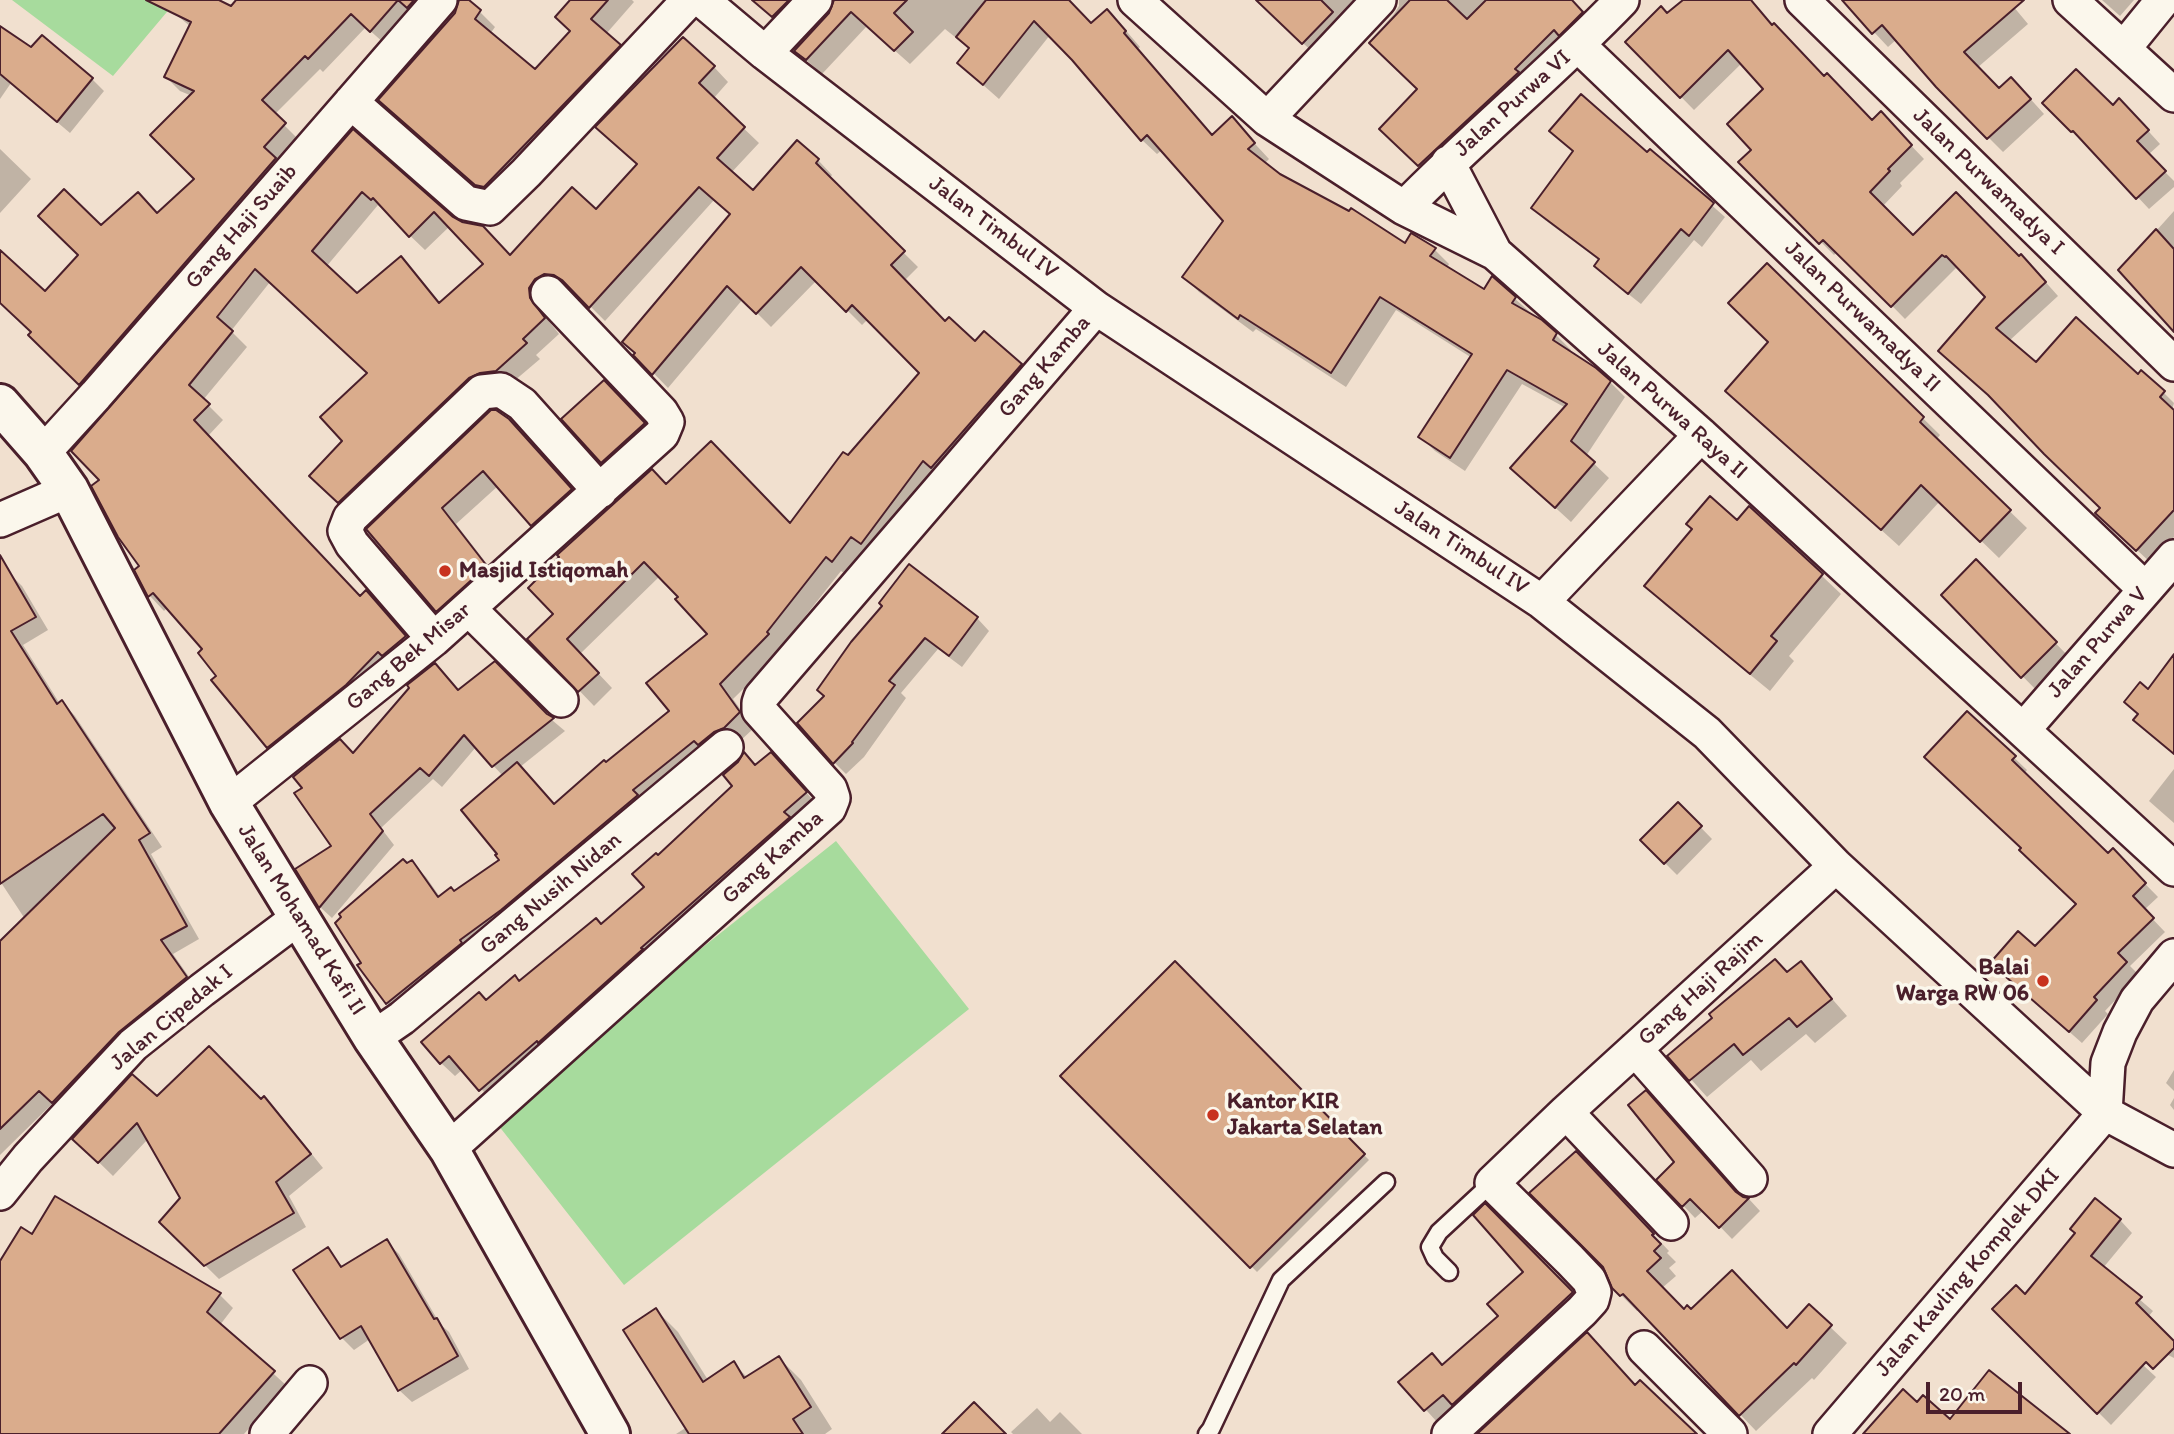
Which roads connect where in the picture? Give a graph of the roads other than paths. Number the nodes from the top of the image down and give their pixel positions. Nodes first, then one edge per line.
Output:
1 (440, 0) edge
2 (689, 0) edge
3 (702, 0) edge
4 (816, 0) edge
5 (1135, 0) edge
6 (1379, 0) edge
7 (1622, 0) edge
8 (1802, 0) edge
9 (2070, 0) edge
10 (2163, 0) edge
11 (1578, 45) junction
12 (2124, 48) junction
13 (765, 53) junction
14 (2174, 95) edge
15 (351, 102) junction
16 (1267, 119) junction
17 (1448, 163) junction
18 (1404, 208) junction
19 (1495, 253) junction
20 (548, 293) dead end
21 (1096, 308) junction
22 (2174, 364) edge
23 (0, 404) edge
24 (1701, 435) junction
25 (43, 453) junction
26 (600, 491) junction
27 (59, 493) junction
28 (6, 517) edge
29 (2174, 557) edge
30 (2145, 589) junction
31 (1542, 602) junction
32 (469, 609) junction
33 (433, 639) junction
34 (561, 700) dead end
35 (2023, 730) junction
36 (726, 747) dead end
37 (229, 803) junction
38 (1836, 866) junction
39 (2174, 869) edge
40 (292, 923) junction
41 (2174, 956) edge
42 (373, 1038) junction
43 (1635, 1049) junction
44 (1566, 1112) junction
45 (2105, 1113) junction
46 (449, 1149) junction
47 (2174, 1150) edge
48 (1750, 1179) dead end
49 (1385, 1182) dead end
50 (1492, 1183) junction
51 (0, 1194) edge
52 (1671, 1223) dead end
53 (1449, 1272) dead end
54 (1644, 1348) dead end
55 (310, 1383) dead end
56 (267, 1434) edge
57 (610, 1434) edge
58 (1207, 1434) edge
59 (1449, 1434) edge
60 (1730, 1434) edge
61 (1830, 1434) edge

1 - 15 street, Gang Haji Suaib
2 - 15 street
3 - 13 street, Jalan Timbul IV
4 - 13 street
5 - 16 street, Jalan Purwa Raya II
6 - 16 street
7 - 11 street, Jalan Purwa VI
8 - 22 street, Jalan Purwamadya I
9 - 12 street
10 - 12 street
11 - 17 street, Jalan Purwa VI
11 - 30 street, Jalan Purwamadya II
12 - 14 street
13 - 21 street, Jalan Timbul IV
15 - 25 street, Gang Haji Suaib
16 - 18 street, Jalan Purwa Raya II
17 - 18 street, Jalan Purwa VI
17 - 19 street
18 - 19 street, Jalan Purwa Raya II
19 - 24 street, Jalan Purwa Raya II
20 - 26 street, Gang Bek Misar
21 - 31 street, Jalan Timbul IV
21 - 46 street, Gang Kamba
23 - 25 main road, Jalan Mohamad Kafi II
24 - 31 street
24 - 35 street, Jalan Purwa Raya II
25 - 27 main road, Jalan Mohamad Kafi II
26 - 32 street, Gang Bek Misar
26 - 33 street
27 - 28 street
27 - 37 main road, Jalan Mohamad Kafi II
29 - 30 street, Jalan Purwa V
30 - 35 street, Jalan Purwa V
31 - 38 street, Jalan Timbul IV
32 - 33 street, Gang Bek Misar
32 - 34 street
33 - 37 street, Gang Bek Misar
35 - 39 street, Jalan Purwa Raya II
36 - 42 street, Gang Nusih Nidan
37 - 40 main road, Jalan Mohamad Kafi II
38 - 43 street, Gang Haji Rajim
38 - 45 street, Jalan Timbul IV
40 - 42 main road, Jalan Mohamad Kafi II
40 - 51 street, Jalan Cipedak I
41 - 45 street
42 - 46 main road, Jalan Mohamad Kafi II
43 - 44 street, Gang Haji Rajim
43 - 48 street
44 - 50 street, Gang Haji Rajim
44 - 52 street
45 - 47 street, Jalan Timbul IV
45 - 61 street, Jalan Kavling Komplek DKI
46 - 57 main road, Jalan Mohamad Kafi II
49 - 58 lane
50 - 53 lane
50 - 59 street
54 - 60 street
55 - 56 street

